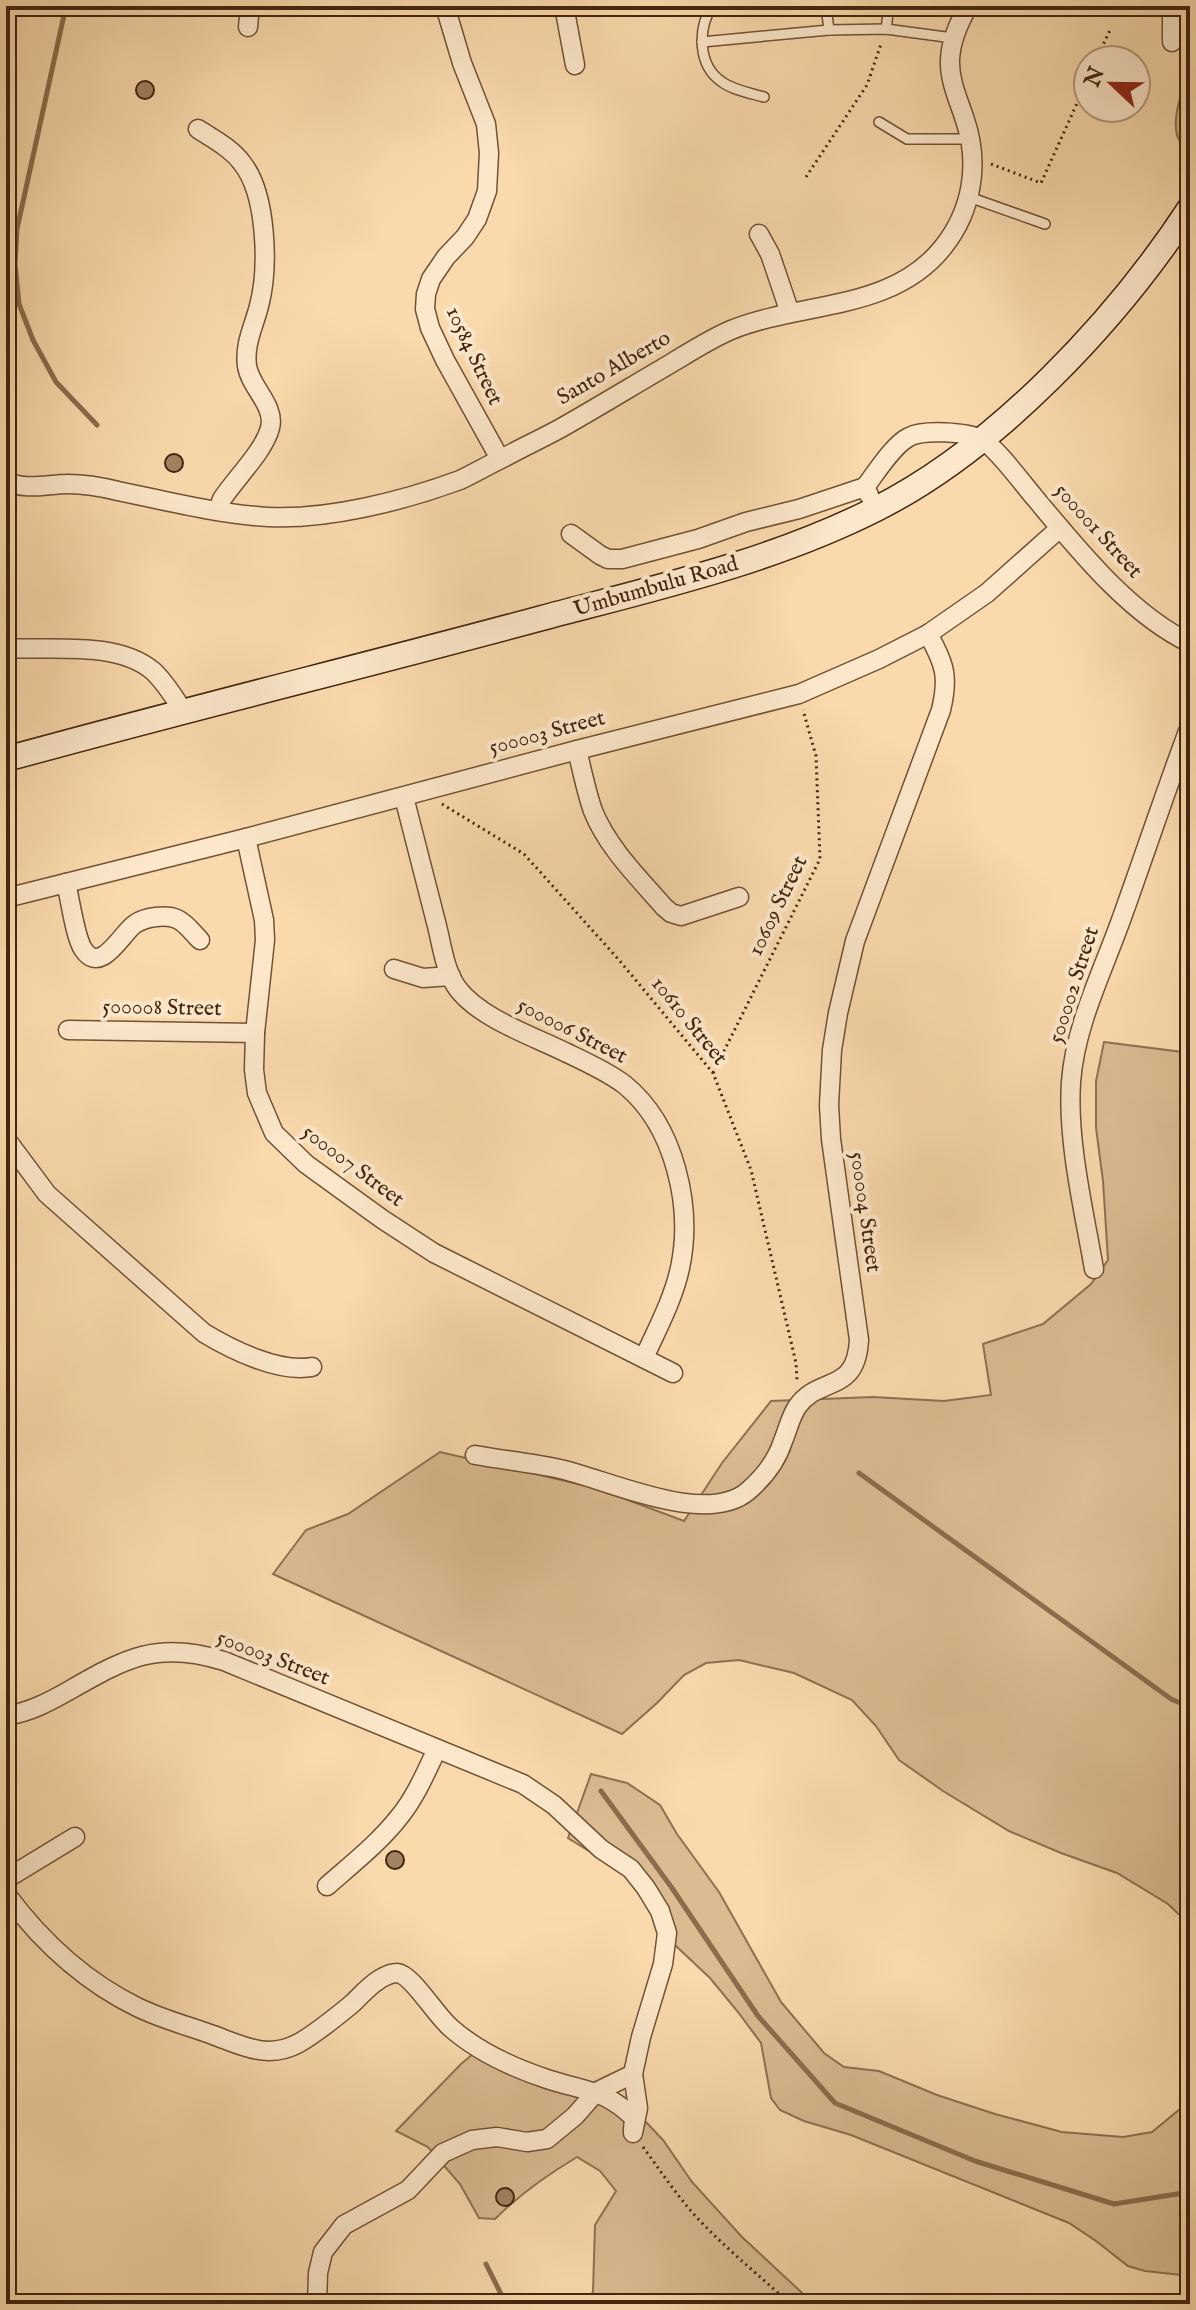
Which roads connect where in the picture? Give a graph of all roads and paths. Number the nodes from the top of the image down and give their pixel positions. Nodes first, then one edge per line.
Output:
1 (250, 6) edge
2 (445, 6) edge
3 (564, 6) edge
4 (712, 6) edge
5 (826, 6) edge
6 (889, 6) edge
7 (968, 6) edge
8 (1172, 6) edge
9 (248, 27) dead end
10 (1111, 28) dead end
11 (886, 29) junction
12 (829, 30) junction
13 (954, 38) junction
14 (702, 42) junction
15 (1172, 42) dead end
16 (1104, 44) edge
17 (575, 65) dead end
18 (764, 97) dead end
19 (1072, 114) edge
20 (879, 122) dead end
21 (198, 129) dead end
22 (972, 148) junction
23 (806, 177) dead end
24 (969, 197) junction
25 (1190, 208) edge
26 (1045, 224) dead end
27 (759, 234) dead end
28 (790, 313) junction
29 (981, 439) junction
30 (500, 459) junction
31 (6, 481) edge
32 (865, 487) junction
33 (876, 509) junction
34 (218, 510) junction
35 (1060, 528) junction
36 (571, 534) dead end
37 (928, 634) junction
38 (1190, 643) edge
39 (9, 650) edge
40 (799, 694) junction
41 (183, 711) junction
42 (1190, 726) edge
43 (577, 750) junction
44 (6, 759) edge
45 (413, 794) junction
46 (246, 838) junction
47 (66, 883) junction
48 (739, 897) dead end
49 (6, 898) edge
50 (200, 940) dead end
51 (394, 969) dead end
52 (451, 976) junction
53 (68, 1030) dead end
54 (255, 1033) junction
55 (713, 1073) junction
56 (6, 1139) edge
57 (1094, 1269) dead end
58 (644, 1358) junction
59 (312, 1367) dead end
60 (673, 1373) dead end
61 (798, 1406) junction
62 (475, 1455) dead end
63 (6, 1716) edge
64 (437, 1749) junction
65 (75, 1837) dead end
66 (6, 1879) edge
67 (327, 1886) dead end
68 (6, 1894) edge
69 (633, 2074) junction
70 (596, 2092) junction
71 (633, 2133) junction
72 (317, 2304) edge
73 (790, 2304) edge

1 - 9 street
2 - 30 street, 10584 Street
3 - 17 street
4 - 14 lane
5 - 12 lane
6 - 11 lane
7 - 13 street, Santo Alberto
8 - 15 street
10 - 16 path
11 - 12 lane
11 - 13 lane
11 - 23 path
12 - 14 lane
13 - 22 street, Santo Alberto
14 - 18 lane
19 - 22 path
20 - 22 lane
21 - 34 street
22 - 24 street, Santo Alberto
24 - 26 lane
24 - 28 street, Santo Alberto
25 - 29 main road, Umbumbulu Road
27 - 28 street
28 - 30 street, Santo Alberto
29 - 32 street
29 - 33 main road, Umbumbulu Road
29 - 35 street, 500001 Street
30 - 34 street, Santo Alberto
31 - 34 street, Santo Alberto
32 - 33 street
32 - 36 street
33 - 41 main road, Umbumbulu Road
35 - 37 street, 500003 Street
35 - 38 street, 500001 Street
37 - 40 street, 500003 Street
37 - 61 street, 500004 Street
39 - 41 street
40 - 43 street, 500003 Street
40 - 55 path, 10609 Street
41 - 44 main road, Umbumbulu Road
42 - 57 street, 500002 Street
43 - 45 street, 500003 Street
43 - 48 street
45 - 46 street, 500003 Street
45 - 52 street, 500006 Street
45 - 55 path, 10610 Street
46 - 47 street, 500003 Street
46 - 54 street, 500007 Street
47 - 49 street, 500003 Street
47 - 50 street
51 - 52 street
52 - 58 street, 500006 Street
53 - 54 street, 500008 Street
54 - 58 street, 500007 Street
55 - 61 path, 10610 Street
56 - 59 street
58 - 60 street, 500007 Street
61 - 62 street
63 - 64 street, 500003 Street
64 - 67 street
64 - 69 street, 500003 Street
65 - 66 street
68 - 70 street
69 - 70 street
69 - 71 street, 500003 Street
70 - 71 street
70 - 72 street
71 - 73 path

